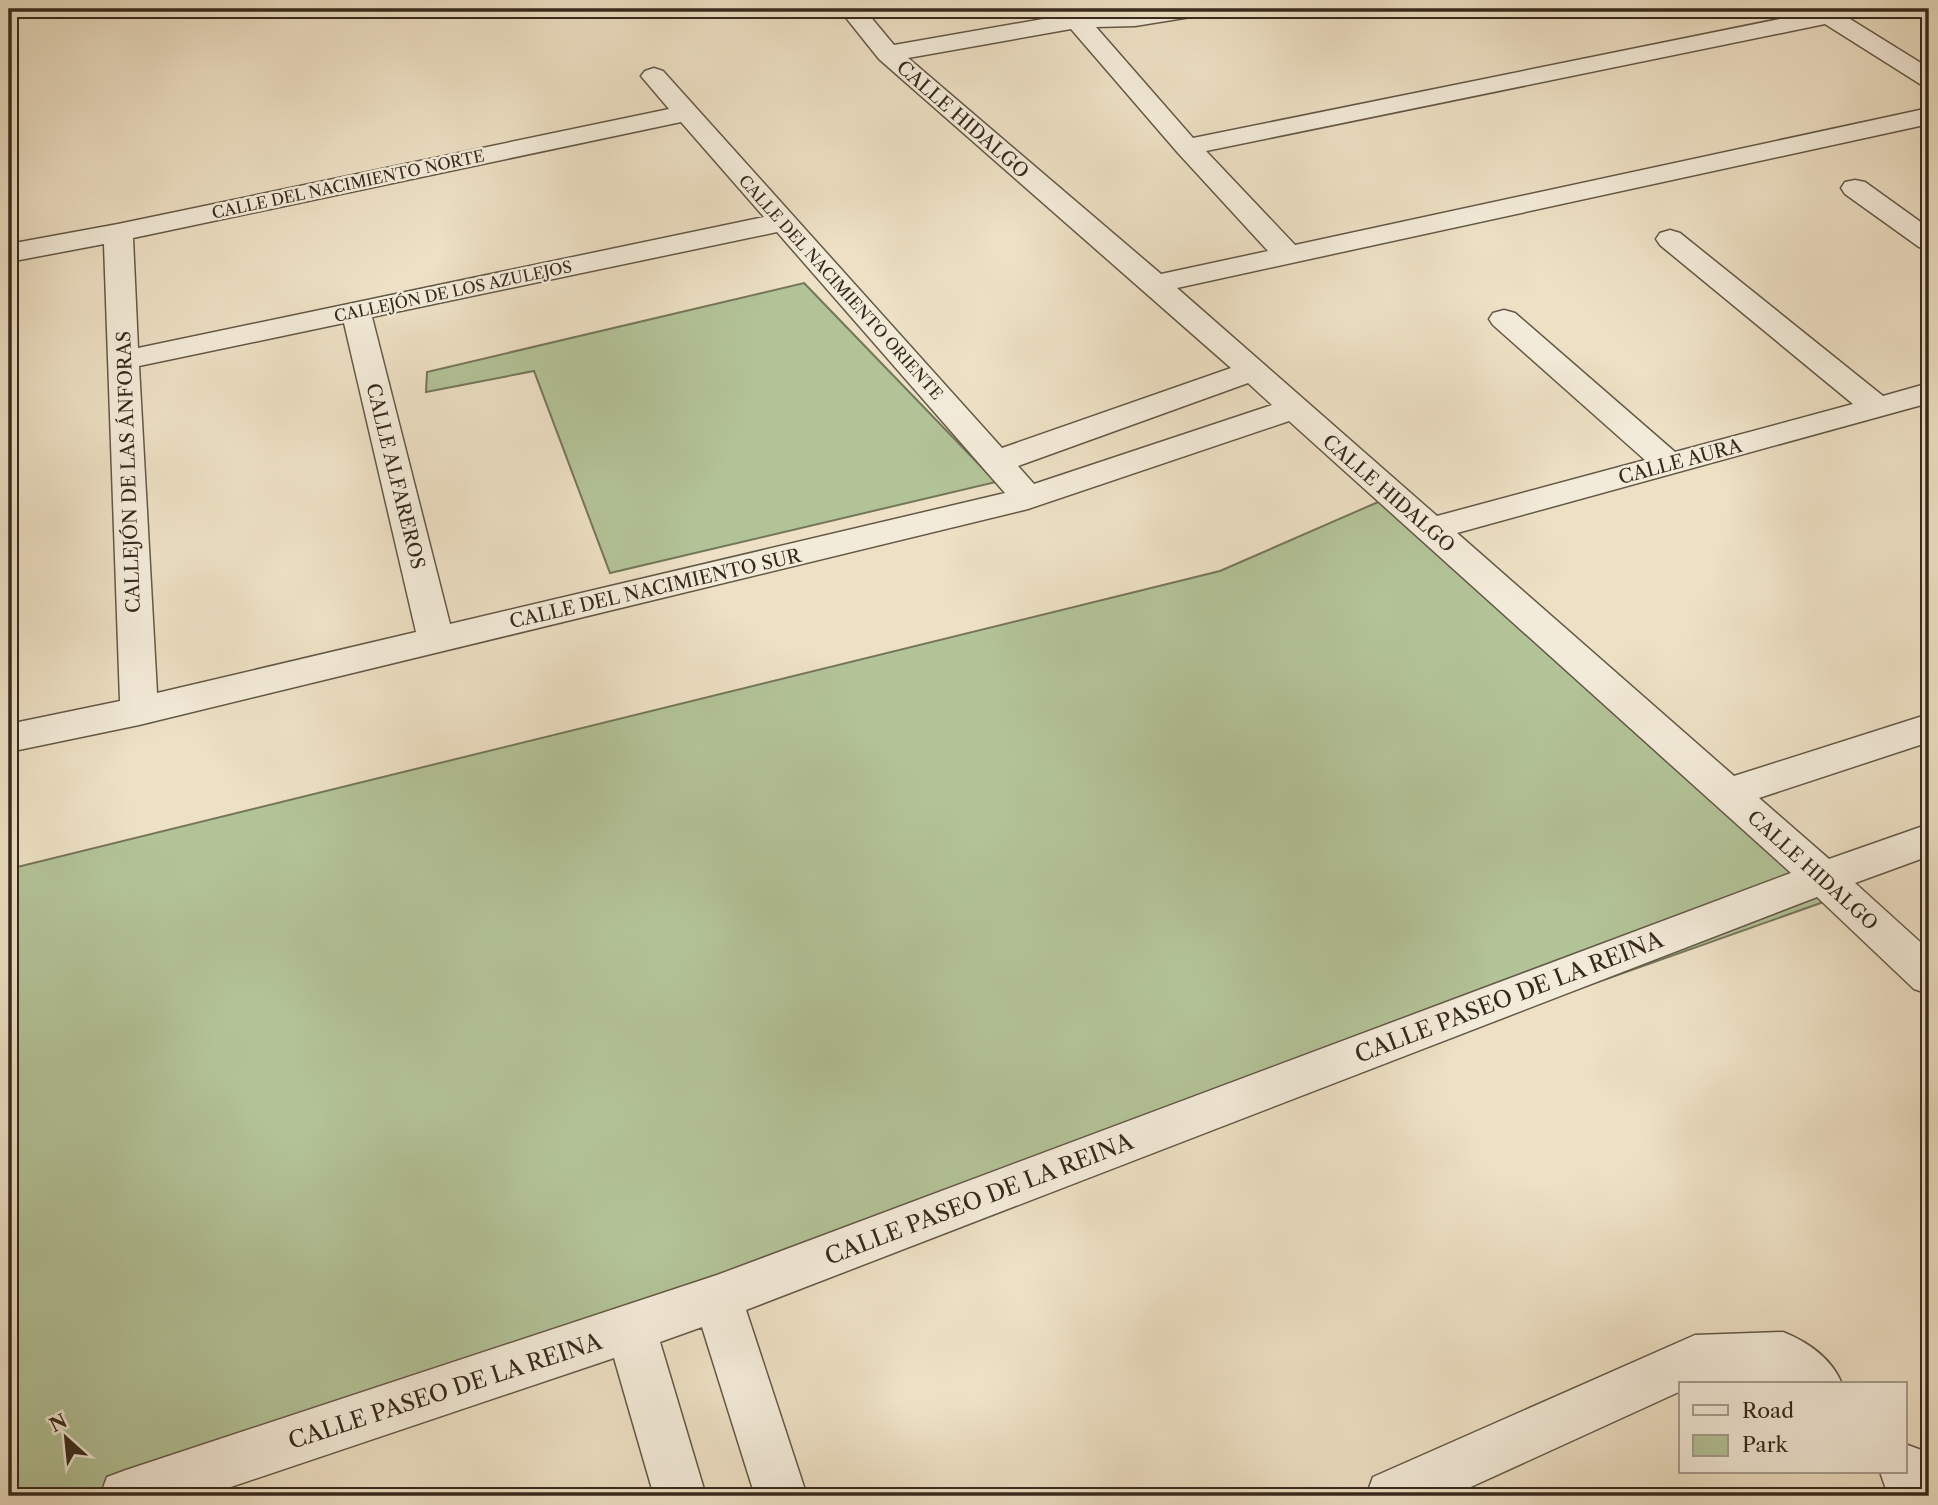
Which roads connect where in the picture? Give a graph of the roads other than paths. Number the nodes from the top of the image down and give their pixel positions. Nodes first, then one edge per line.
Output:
1 (851, 9) edge
2 (1197, 9) edge
3 (1823, 12) edge
4 (1079, 22) edge
5 (899, 63) junction
6 (654, 76) dead end
7 (1929, 79) edge
8 (687, 113) junction
9 (1929, 116) edge
10 (1187, 147) junction
11 (1855, 188) dead end
12 (783, 222) junction
13 (118, 233) junction
14 (1670, 239) dead end
15 (1929, 241) edge
16 (9, 253) edge
17 (1287, 254) junction
18 (1155, 284) junction
19 (356, 311) junction
20 (1504, 319) dead end
21 (123, 360) junction
22 (1252, 371) junction
23 (1929, 393) edge
24 (1877, 407) junction
25 (1293, 409) junction
26 (996, 462) junction
27 (1669, 464) junction
28 (1028, 498) junction
29 (1431, 529) junction
30 (436, 640) junction
31 (139, 711) junction
32 (1929, 728) edge
33 (9, 738) edge
34 (1729, 793) junction
35 (1929, 840) edge
36 (1823, 878) junction
37 (1929, 976) edge
38 (717, 1298) junction
39 (631, 1329) junction
40 (1800, 1370) edge
41 (1906, 1471) edge
42 (1461, 1483) edge
43 (126, 1496) edge
44 (680, 1496) edge
45 (781, 1496) edge
46 (1392, 1496) edge
47 (1928, 1496) edge

1 - 5 street, CALLE HIDALGO
2 - 4 street
3 - 7 street
3 - 10 street
4 - 5 street
4 - 10 street
5 - 18 street, CALLE HIDALGO
6 - 8 street, CALLE DEL NACIMIENTO ORIENTE
8 - 12 street, CALLE DEL NACIMIENTO ORIENTE
8 - 13 street, CALLE DEL NACIMIENTO NORTE
9 - 17 street
10 - 17 street
11 - 15 street
12 - 19 street, CALLEJÓN DE LOS AZULEJOS
12 - 26 street, CALLE DEL NACIMIENTO ORIENTE
13 - 16 street, CALLE DEL NACIMIENTO NORTE
13 - 21 street, CALLEJÓN DE LAS ÁNFORAS
14 - 24 street
17 - 18 street
18 - 22 street, CALLE HIDALGO
19 - 21 street, CALLEJÓN DE LOS AZULEJOS
19 - 30 street, CALLE ALFAREROS
20 - 27 street
21 - 31 street, CALLEJÓN DE LAS ÁNFORAS
22 - 25 street, CALLE HIDALGO
22 - 26 street
23 - 24 street, CALLE AURA
24 - 27 street, CALLE AURA
25 - 28 street, CALLE DEL NACIMIENTO SUR
25 - 29 street, CALLE HIDALGO
26 - 28 street, CALLE DEL NACIMIENTO ORIENTE
27 - 29 street, CALLE AURA
28 - 30 street, CALLE DEL NACIMIENTO SUR
29 - 34 street, CALLE HIDALGO
30 - 31 street, CALLE DEL NACIMIENTO SUR
31 - 33 street, CALLE DEL NACIMIENTO SUR
32 - 34 street
34 - 36 street, CALLE HIDALGO
35 - 36 street, CALLE PASEO DE LA REINA
36 - 37 street, CALLE HIDALGO
36 - 38 street, CALLE PASEO DE LA REINA
38 - 39 street, CALLE PASEO DE LA REINA
38 - 45 street
39 - 43 street, CALLE PASEO DE LA REINA
39 - 44 street
40 - 42 street
41 - 47 street
42 - 46 street

